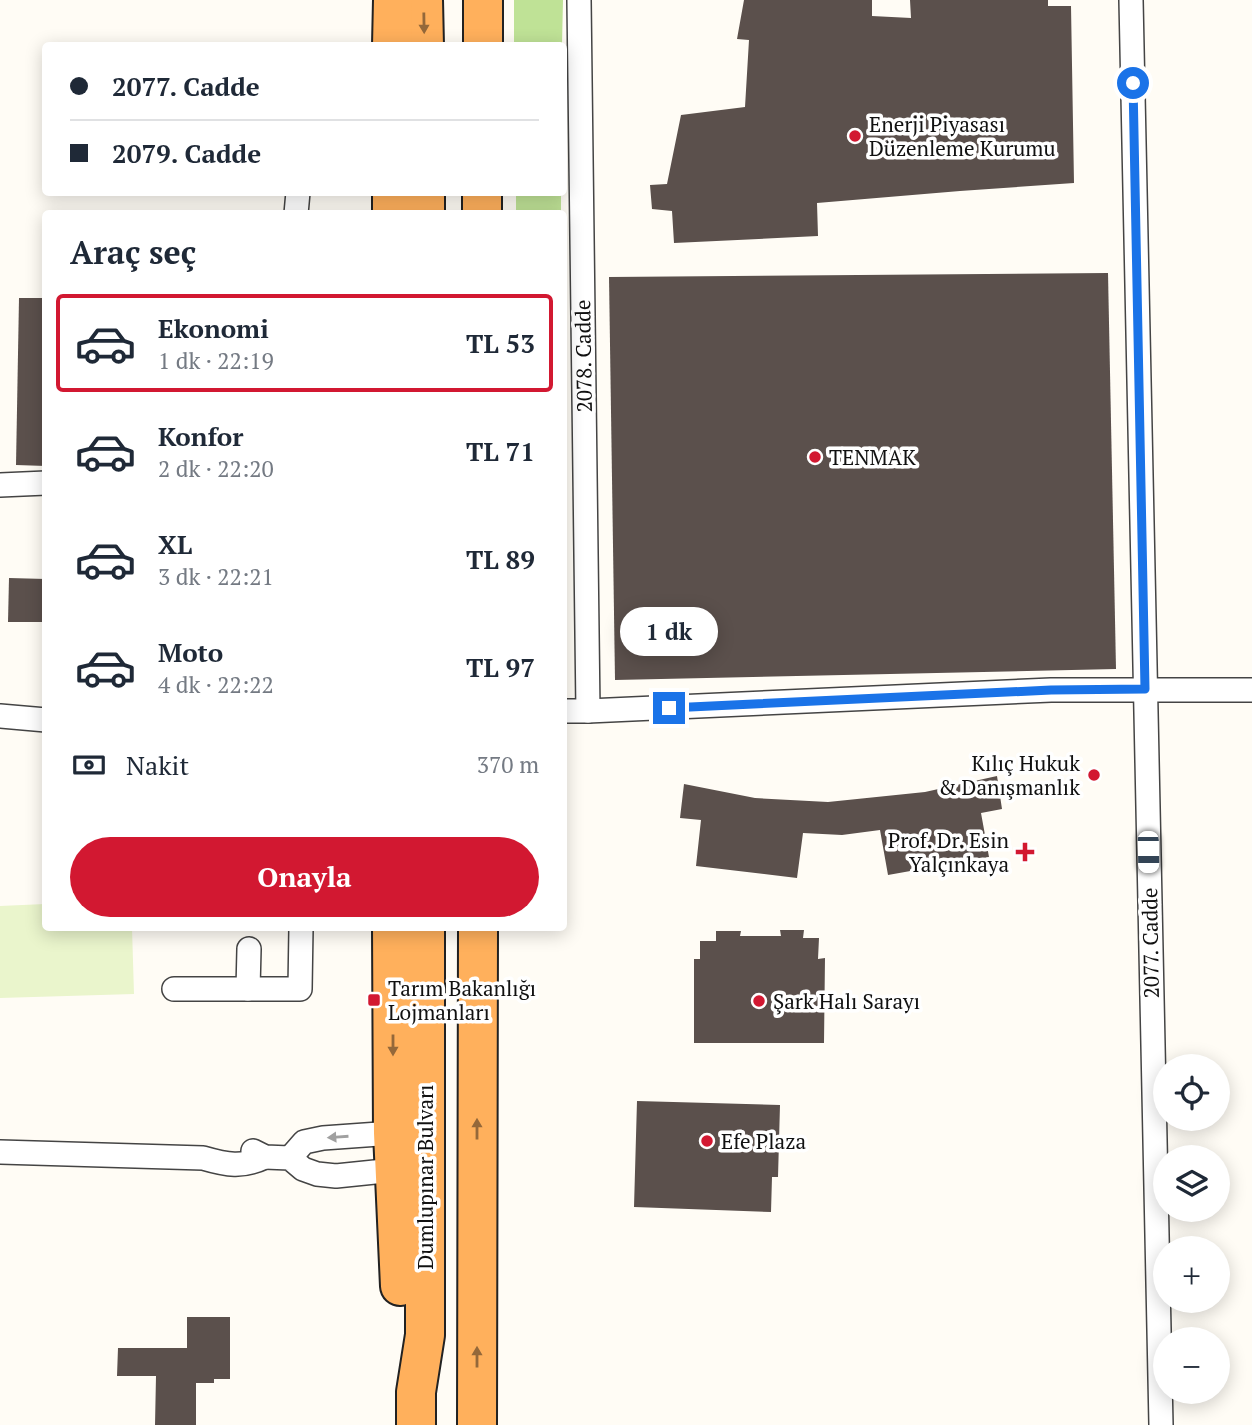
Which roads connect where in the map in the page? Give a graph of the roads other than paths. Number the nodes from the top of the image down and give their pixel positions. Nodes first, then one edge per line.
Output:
1 (393, 0) edge
2 (423, 0) edge
3 (483, 0) edge
4 (579, 0) edge
5 (1131, 0) edge
6 (393, 42) edge
7 (424, 42) edge
8 (483, 42) edge
9 (42, 483) edge
10 (0, 485) edge
11 (1145, 689) junction
12 (1252, 690) edge
13 (567, 711) edge
14 (588, 711) junction
15 (0, 716) edge
16 (42, 720) edge
17 (301, 931) edge
18 (392, 931) edge
19 (425, 931) edge
20 (478, 931) edge
21 (249, 949) dead end
22 (174, 989) dead end
23 (248, 989) junction
24 (0, 1152) edge
25 (394, 1152) junction
26 (290, 1157) junction
27 (416, 1409) edge
28 (477, 1425) edge
29 (1161, 1425) edge

1 - 6 highway
2 -> 7 highway
3 - 8 highway
4 - 14 street, 2078. Cadde
5 - 11 street, 2077. Cadde
9 - 10 street
11 - 12 street
11 - 14 street
11 - 29 street, 2077. Cadde
13 - 14 street
15 - 16 street
17 - 23 street
18 -> 25 highway
19 - 27 highway, Dumlupınar Bulvarı
28 -> 20 highway
21 - 23 street
22 - 23 street
24 - 26 street
25 -> 26 street
25 - 26 street
25 - 27 highway

